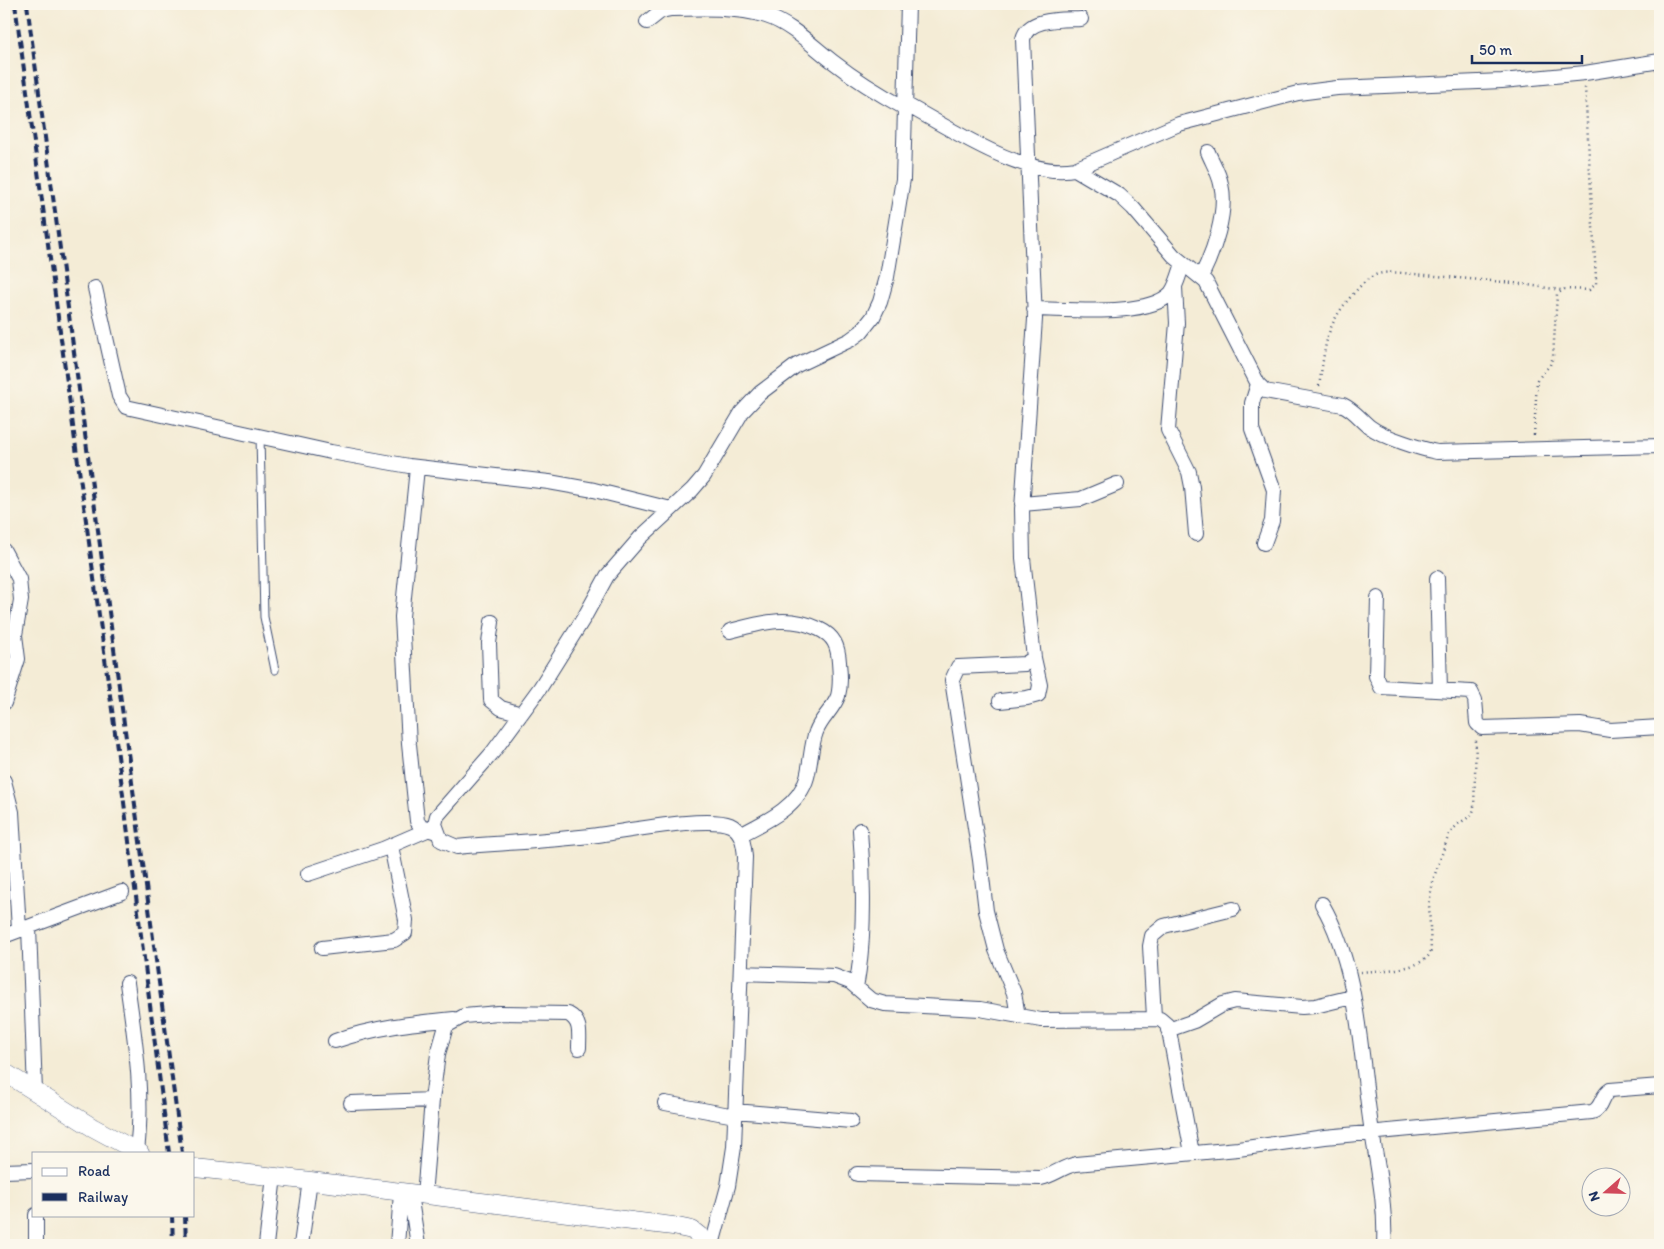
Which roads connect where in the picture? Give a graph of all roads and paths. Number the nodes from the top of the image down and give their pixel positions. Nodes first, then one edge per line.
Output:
1 (908, 4) edge
2 (1081, 19) dead end
3 (647, 22) dead end
4 (1660, 60) edge
5 (1585, 73) junction
6 (905, 106) junction
7 (1208, 152) dead end
8 (1029, 166) junction
9 (1074, 169) junction
10 (1183, 264) junction
11 (1201, 277) junction
12 (1175, 287) junction
13 (95, 288) dead end
14 (1561, 290) junction
15 (1034, 309) junction
16 (1258, 384) junction
17 (1316, 400) junction
18 (260, 436) junction
19 (1660, 446) edge
20 (1534, 449) junction
21 (417, 468) junction
22 (1117, 484) dead end
23 (1022, 504) junction
24 (671, 509) junction
25 (1196, 534) dead end
26 (1264, 543) dead end
27 (4, 552) edge
28 (1437, 578) dead end
29 (1378, 598) dead end
30 (492, 622) dead end
31 (730, 631) dead end
32 (1034, 658) junction
33 (274, 670) dead end
34 (1440, 690) junction
35 (1000, 700) dead end
36 (4, 703) edge
37 (521, 714) junction
38 (1477, 723) junction
39 (1660, 727) edge
40 (4, 781) edge
41 (860, 830) dead end
42 (432, 831) junction
43 (740, 835) junction
44 (391, 846) junction
45 (308, 874) dead end
46 (122, 892) dead end
47 (1322, 904) dead end
48 (1234, 909) dead end
49 (24, 929) junction
50 (4, 936) edge
51 (322, 948) dead end
52 (741, 972) junction
53 (1348, 974) junction
54 (127, 983) dead end
55 (856, 987) junction
56 (1352, 997) junction
57 (1018, 1016) junction
58 (1154, 1017) junction
59 (454, 1019) junction
60 (1168, 1030) junction
61 (335, 1041) dead end
62 (579, 1048) dead end
63 (4, 1072) edge
64 (1660, 1086) edge
65 (35, 1092) junction
66 (432, 1100) junction
67 (351, 1103) dead end
68 (665, 1103) dead end
69 (735, 1113) junction
70 (851, 1121) dead end
71 (1372, 1132) junction
72 (138, 1152) edge
73 (1192, 1153) junction
74 (195, 1168) edge
75 (32, 1170) edge
76 (4, 1171) edge
77 (857, 1174) dead end
78 (274, 1176) junction
79 (310, 1180) junction
80 (412, 1194) junction
81 (36, 1216) edge
82 (36, 1245) edge
83 (266, 1245) edge
84 (301, 1245) edge
85 (396, 1245) edge
86 (418, 1245) edge
87 (711, 1245) edge
88 (1384, 1245) edge

1 - 6 street
2 - 8 street
3 - 6 street
4 - 5 street
5 - 9 street
5 - 14 path
6 - 8 street
6 - 24 street
7 - 11 street
8 - 9 street
8 - 15 street
9 - 10 street
10 - 11 street
10 - 12 street
11 - 16 street
12 - 15 street
12 - 25 street
13 - 18 street
14 - 17 path
14 - 20 path
15 - 23 street
16 - 17 street
16 - 26 street
17 - 20 street
18 - 21 street
18 - 33 lane
19 - 20 street
21 - 24 street
21 - 42 street
22 - 23 street
23 - 32 street
24 - 37 street
27 - 36 street
28 - 34 street
29 - 34 street
30 - 37 street
31 - 43 street
32 - 35 street
32 - 57 street
34 - 38 street
37 - 42 street
38 - 39 street
38 - 53 path
40 - 49 street
41 - 55 street
42 - 43 street
42 - 44 street
43 - 52 street
44 - 45 street
44 - 51 street
46 - 49 street
47 - 53 street
48 - 58 street
49 - 50 street
49 - 65 street
52 - 55 street
52 - 69 street
53 - 56 street
54 - 72 street
55 - 57 street
56 - 60 street
56 - 71 street
57 - 58 street
58 - 60 street
59 - 61 street
59 - 62 street
59 - 66 street
60 - 73 street
63 - 65 street
64 - 71 street
65 - 72 street
66 - 67 street
66 - 80 street
68 - 69 street
69 - 70 street
69 - 87 street
71 - 73 street
71 - 88 street
73 - 77 street
74 - 78 street
75 - 76 street
78 - 79 street
78 - 83 street
79 - 80 street
79 - 84 street
80 - 85 street
80 - 86 street
80 - 87 street
81 - 82 street

